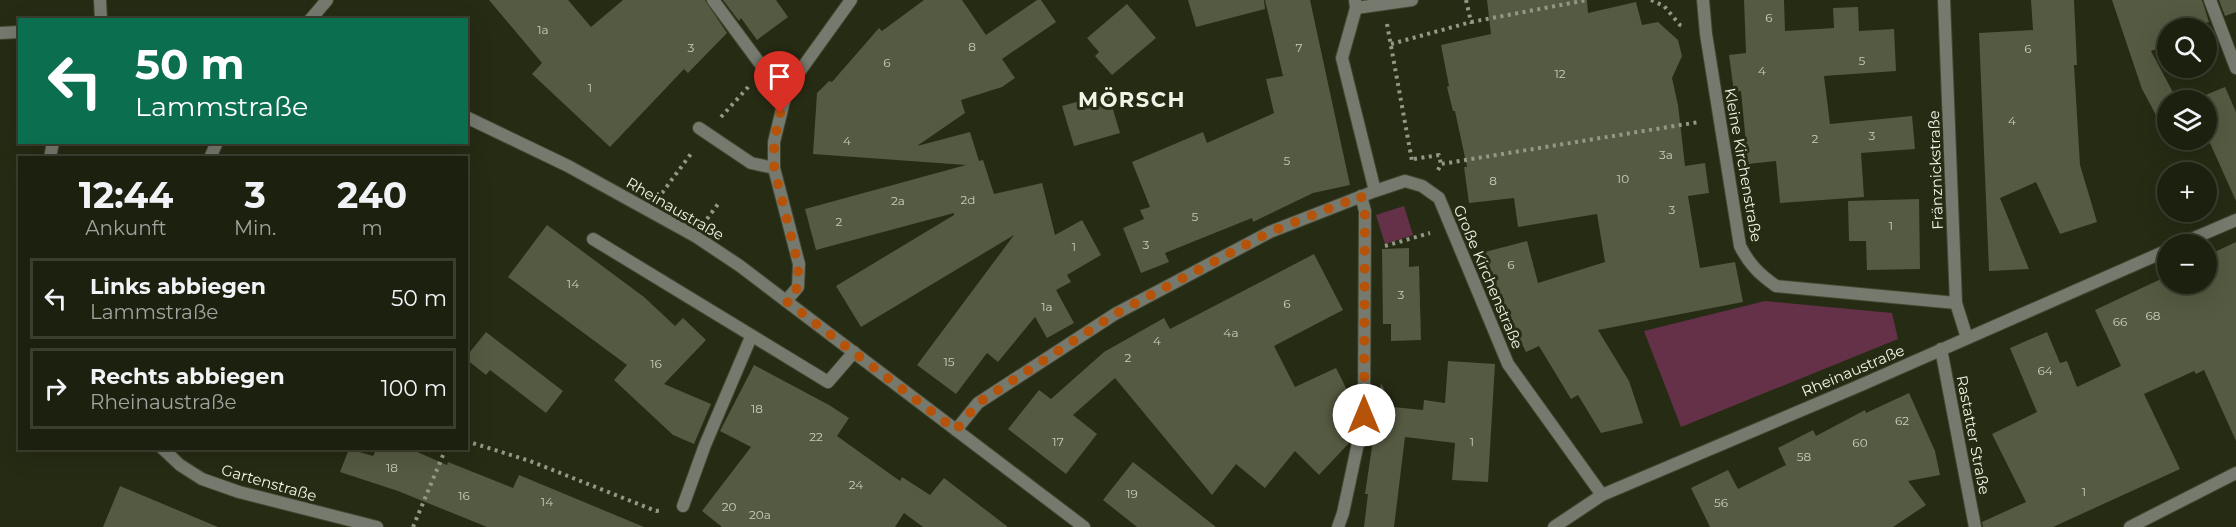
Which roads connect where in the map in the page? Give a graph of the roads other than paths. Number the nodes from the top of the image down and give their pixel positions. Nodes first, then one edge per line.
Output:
1 (99, 0) edge
2 (327, 0) edge
3 (713, 0) edge
4 (851, 0) edge
5 (1412, 0) edge
6 (1703, 0) edge
7 (1944, 0) edge
8 (2210, 0) edge
9 (1355, 4) edge
10 (101, 18) edge
11 (312, 18) edge
12 (18, 32) edge
13 (0, 33) edge
14 (2236, 68) edge
15 (787, 89) junction
16 (468, 118) edge
17 (703, 130) road end
18 (774, 168) junction
19 (1375, 190) junction
20 (1361, 196) junction
21 (2236, 220) edge
22 (2203, 234) edge
23 (592, 239) dead end
24 (2157, 255) edge
25 (786, 301) junction
26 (1956, 303) junction
27 (751, 337) junction
28 (1967, 338) junction
29 (1941, 350) junction
30 (854, 352) junction
31 (956, 430) junction
32 (164, 450) edge
33 (2236, 473) edge
34 (1602, 495) junction
35 (683, 506) road end
36 (377, 527) edge
37 (1084, 527) edge
38 (1338, 527) edge
39 (1554, 527) edge
40 (1975, 527) edge
41 (2130, 527) edge

1 - 10 street
2 - 11 street
3 - 15 street
4 - 15 street
5 - 9 street
6 - 26 street, Kleine Kirchenstraße
7 - 26 street, Fränznickstraße
8 - 14 street
9 - 19 street
12 - 13 street
15 - 18 street
16 - 25 street, Rheinaustraße
17 - 18 street
18 - 25 street
19 - 20 street
19 - 34 street, Große Kirchenstraße
20 - 31 street
20 - 38 street
21 - 22 street
23 - 27 street
24 - 28 street, Rheinaustraße
25 - 30 street, Rheinaustraße
26 - 28 street, Fränznickstraße
27 - 30 street
27 - 35 street
28 - 29 street, Rheinaustraße
29 - 34 street, Rheinaustraße
29 - 40 street, Rastatter Straße
30 - 31 street, Rheinaustraße
31 - 37 street, Rheinaustraße
32 - 36 street, Gartenstraße
33 - 41 street
34 - 39 street, Rheinaustraße

